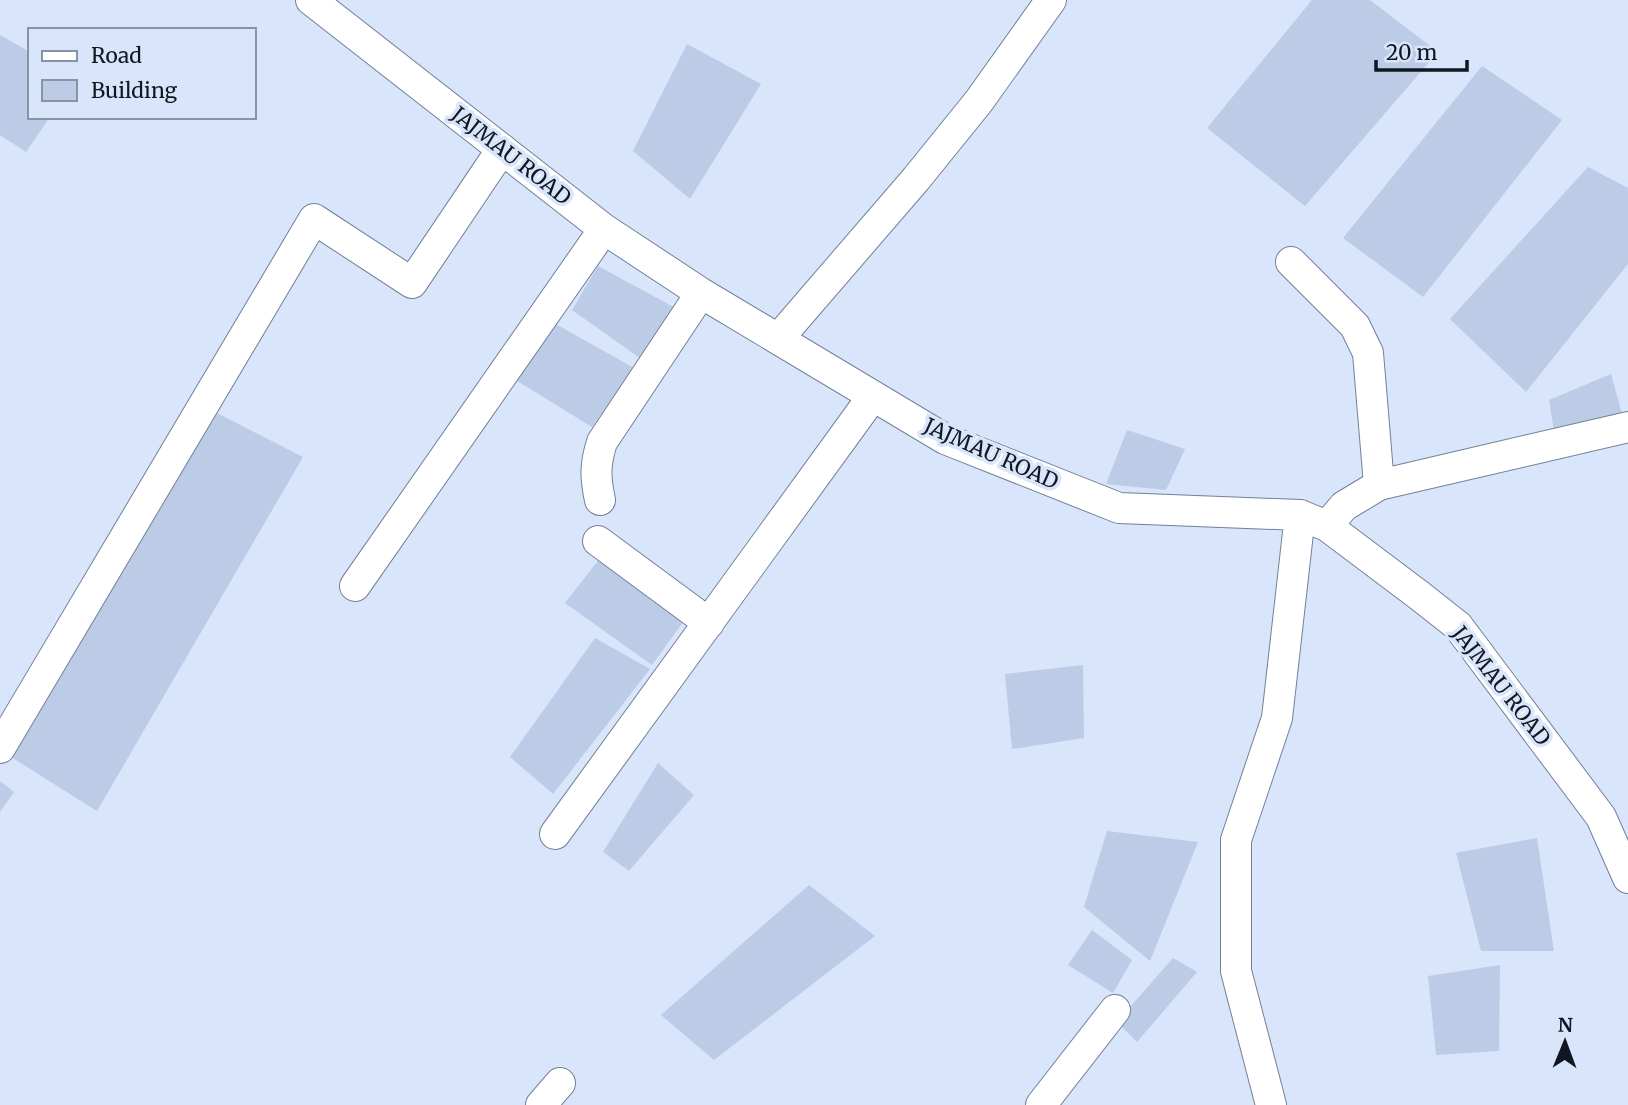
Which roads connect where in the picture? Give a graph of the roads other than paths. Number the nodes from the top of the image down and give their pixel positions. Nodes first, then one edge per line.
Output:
1 (311, 0) edge
2 (1051, 0) edge
3 (502, 149) junction
4 (604, 229) junction
5 (1291, 262) dead end
6 (701, 293) junction
7 (778, 339) junction
8 (873, 396) junction
9 (1628, 427) edge
10 (1379, 485) junction
11 (600, 500) dead end
12 (1313, 520) junction
13 (598, 541) dead end
14 (355, 586) dead end
15 (709, 623) junction
16 (0, 748) edge
17 (555, 834) dead end
18 (1628, 878) edge
19 (1115, 1010) dead end
20 (1041, 1105) edge
21 (1272, 1105) edge

1 - 3 street, JAJMAU ROAD
2 - 7 street
3 - 4 street, JAJMAU ROAD
3 - 16 street
4 - 6 street, JAJMAU ROAD
4 - 14 street
5 - 10 street
6 - 7 street, JAJMAU ROAD
6 - 11 street
7 - 8 street, JAJMAU ROAD
8 - 12 street, JAJMAU ROAD
8 - 15 street
9 - 10 street
10 - 12 street
12 - 18 street, JAJMAU ROAD
12 - 21 street
13 - 15 street
15 - 17 street
19 - 20 street

